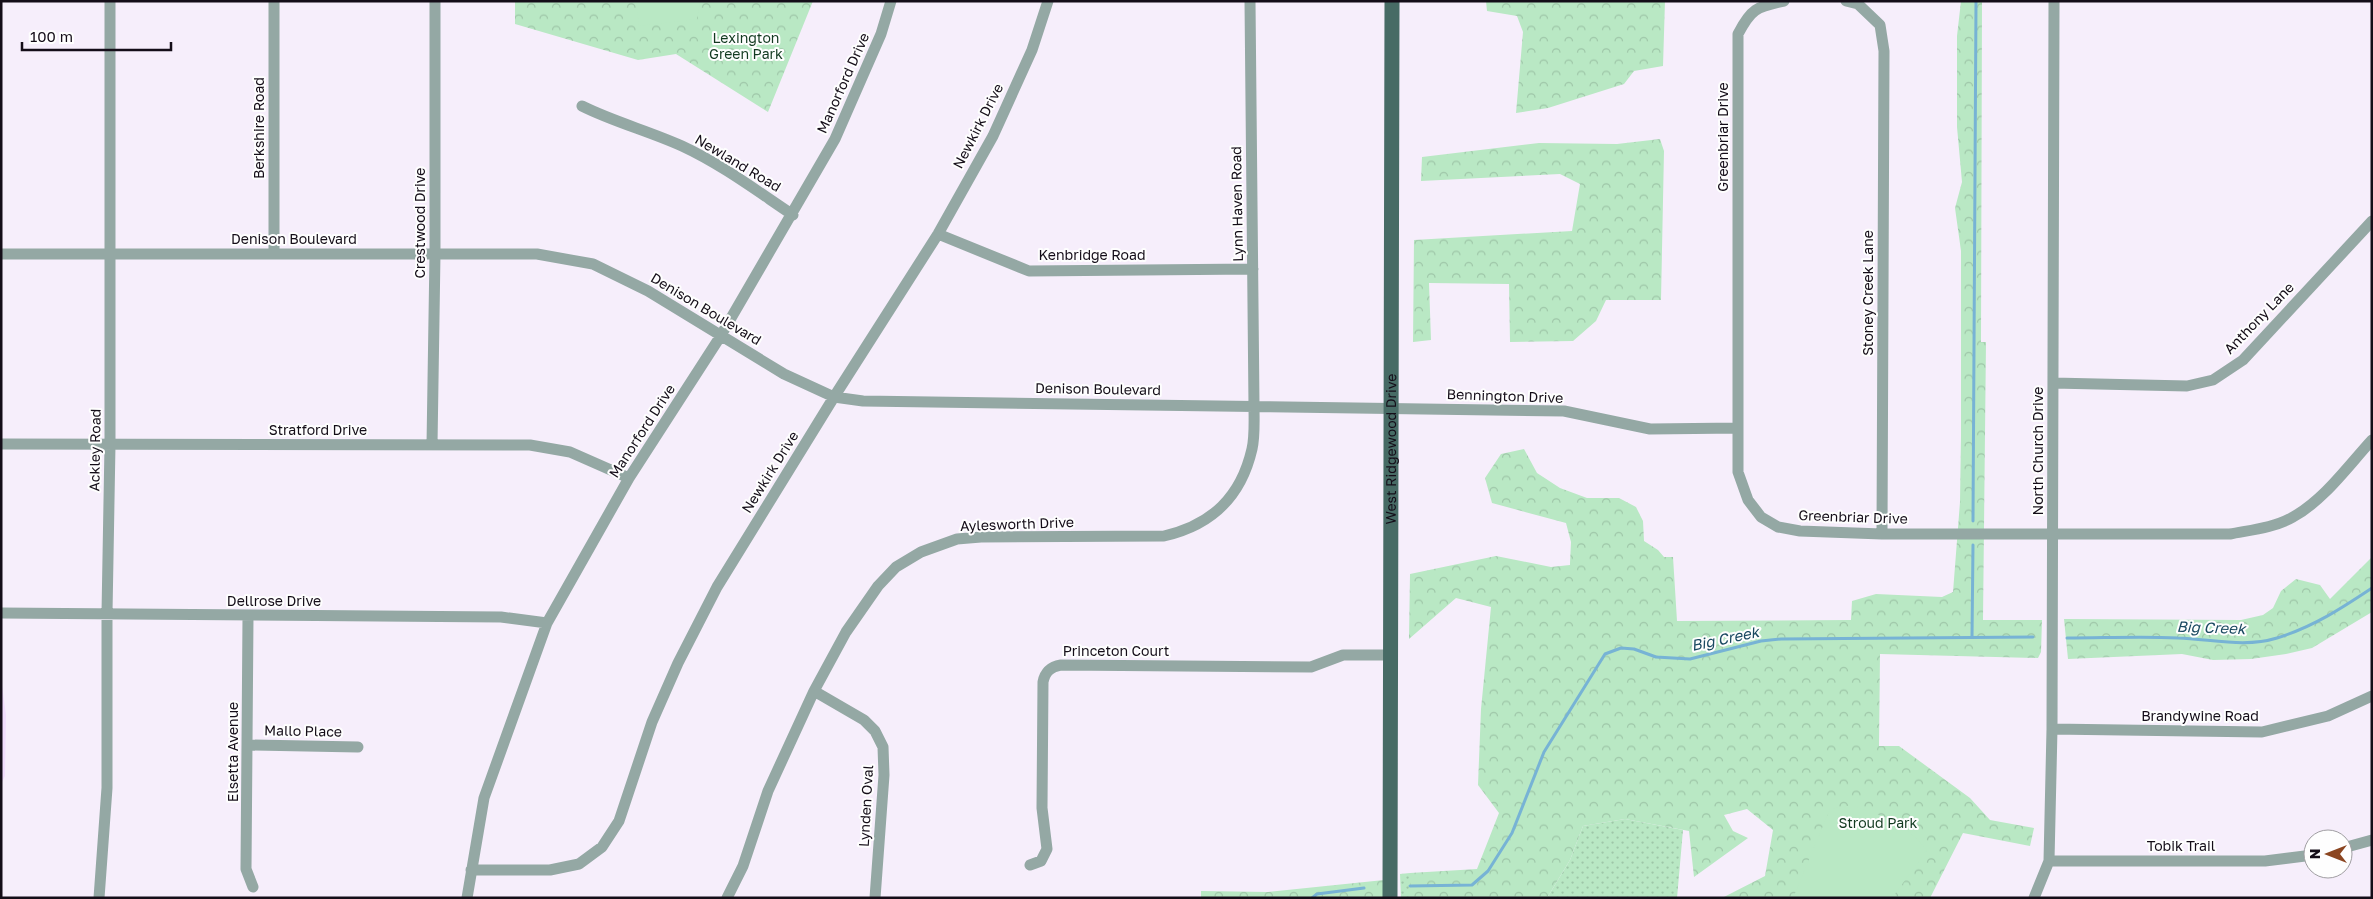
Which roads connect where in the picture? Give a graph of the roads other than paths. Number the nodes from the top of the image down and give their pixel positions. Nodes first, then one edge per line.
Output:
1 (110, 1) edge
2 (274, 1) edge
3 (435, 1) edge
4 (891, 1) edge
5 (1048, 1) edge
6 (1250, 1) edge
7 (1392, 1) edge
8 (1784, 1) edge
9 (1846, 1) edge
10 (2054, 1) edge
11 (582, 106) dead end
12 (793, 215) junction
13 (2372, 221) edge
14 (938, 234) junction
15 (1, 254) edge
16 (110, 254) junction
17 (274, 254) junction
18 (435, 254) junction
19 (1253, 270) junction
20 (720, 337) junction
21 (2052, 383) junction
22 (834, 397) junction
23 (1254, 406) junction
24 (1390, 408) junction
25 (1738, 428) junction
26 (2372, 440) edge
27 (1, 444) edge
28 (110, 445) junction
29 (432, 445) junction
30 (628, 478) junction
31 (1882, 534) junction
32 (2052, 534) junction
33 (1, 613) edge
34 (107, 613) junction
35 (248, 617) junction
36 (546, 623) junction
37 (1390, 655) junction
38 (814, 691) junction
39 (2372, 696) edge
40 (2052, 729) junction
41 (248, 745) junction
42 (358, 747) dead end
43 (2372, 840) edge
44 (2353, 845) edge
45 (2303, 856) edge
46 (2049, 861) junction
47 (1030, 866) dead end
48 (471, 870) junction
49 (253, 887) dead end
50 (99, 898) edge
51 (467, 898) edge
52 (726, 898) edge
53 (875, 898) edge
54 (1390, 898) edge
55 (2034, 898) edge

1 - 16 street, Ackley Road
2 - 17 street, Berkshire Road
3 - 18 street, Crestwood Drive
4 - 12 street, Manorford Drive
5 - 14 street, Newkirk Drive
6 - 19 street, Lynn Haven Road
7 - 24 main road, West Ridgewood Drive
8 - 25 street, Greenbriar Drive
9 - 31 street, Stoney Creek Lane
10 - 21 street, North Church Drive
11 - 12 street, Newland Road
12 - 20 street, Manorford Drive
13 - 21 street, Anthony Lane
14 - 19 street, Kenbridge Road
14 - 22 street, Newkirk Drive
15 - 16 street, Denison Boulevard
16 - 17 street, Denison Boulevard
16 - 28 street, Ackley Road
17 - 18 street, Denison Boulevard
18 - 20 street, Denison Boulevard
18 - 29 street, Crestwood Drive
19 - 23 street, Lynn Haven Road
20 - 22 street, Denison Boulevard
20 - 30 street, Manorford Drive
21 - 32 street, North Church Drive
22 - 23 street, Denison Boulevard
22 - 48 street, Newkirk Drive
23 - 24 street, Denison Boulevard
23 - 38 street, Aylesworth Drive
24 - 25 street, Bennington Drive
24 - 37 main road, West Ridgewood Drive
25 - 31 street, Greenbriar Drive
26 - 32 street, Greenbriar Drive
27 - 28 street, Stratford Drive
28 - 29 street, Stratford Drive
28 - 34 street, Ackley Road
29 - 30 street, Stratford Drive
30 - 36 street, Manorford Drive
31 - 32 street, Greenbriar Drive
32 - 40 street, North Church Drive
33 - 34 street, Dellrose Drive
34 - 35 street, Dellrose Drive
34 - 50 street, Ackley Road
35 - 36 street, Dellrose Drive
35 - 41 street, Elsetta Avenue
36 - 48 street, Manorford Drive
37 - 47 street, Princeton Court
37 - 54 main road, West Ridgewood Drive
38 - 52 street, Aylesworth Drive
38 - 53 street, Lynden Oval
39 - 40 street, Brandywine Road
40 - 46 street, North Church Drive
41 - 42 street, Mallo Place
41 - 49 street, Elsetta Avenue
43 - 44 street
45 - 46 street, Tobik Trail
46 - 55 street, North Church Drive
48 - 51 street, Manorford Drive

